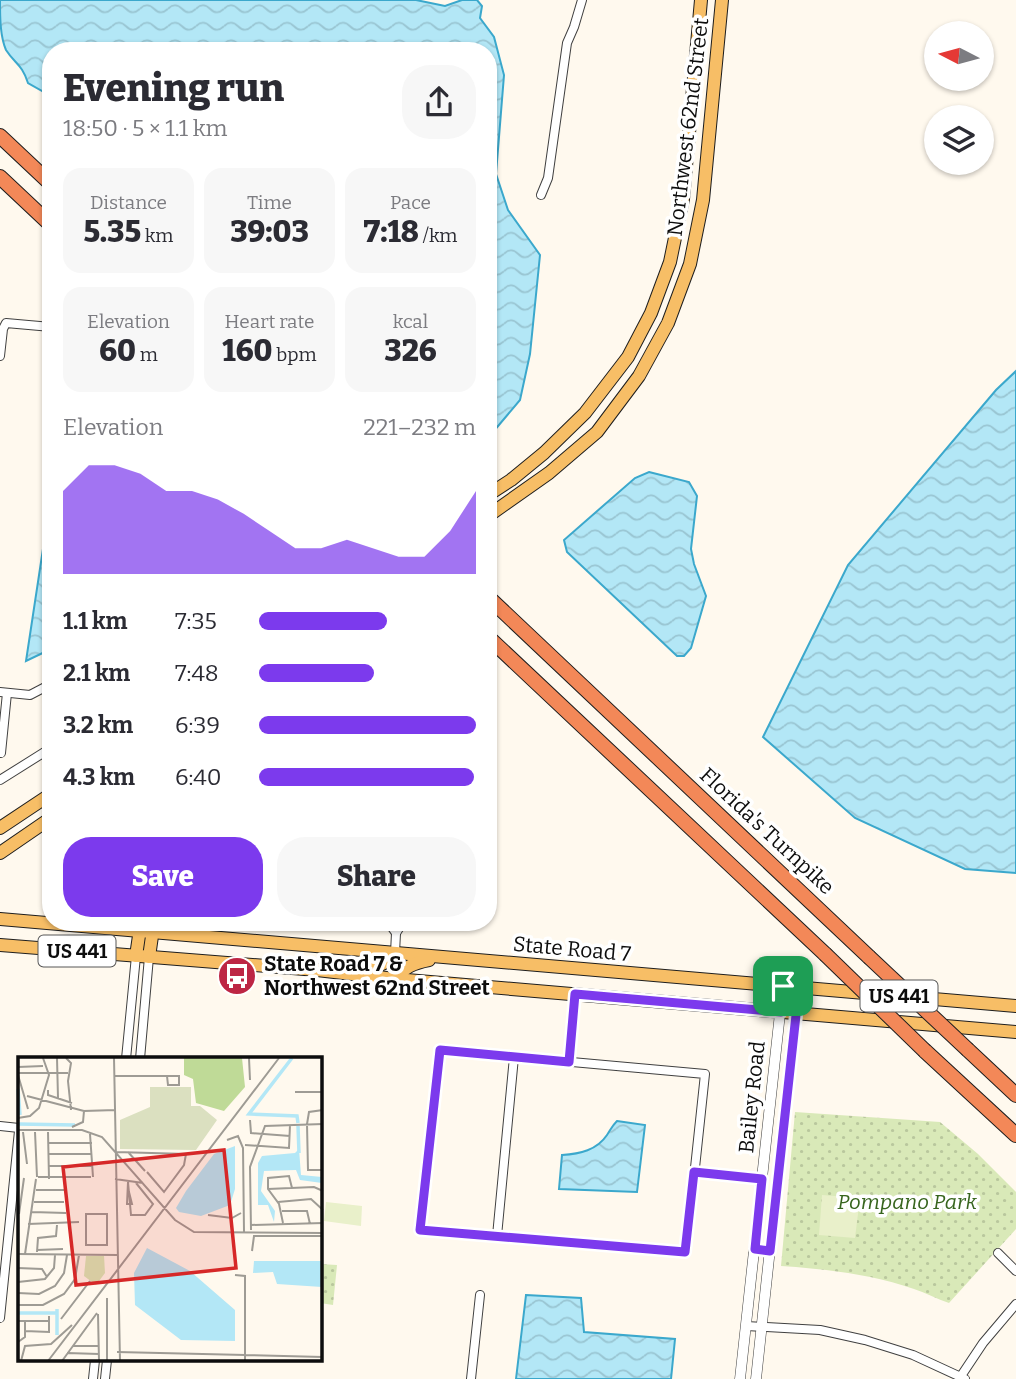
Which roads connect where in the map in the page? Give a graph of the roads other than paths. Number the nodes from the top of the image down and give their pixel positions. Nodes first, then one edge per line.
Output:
1 (582, 0) edge
2 (701, 0) edge
3 (722, 0) edge
4 (0, 136) edge
5 (42, 176) edge
6 (0, 177) edge
7 (541, 195) dead end
8 (42, 217) edge
9 (42, 326) edge
10 (0, 356) edge
11 (497, 489) edge
12 (497, 510) edge
13 (497, 606) edge
14 (497, 645) edge
15 (42, 689) edge
16 (4, 692) edge
17 (1, 752) edge
18 (42, 754) edge
19 (0, 780) edge
20 (42, 800) edge
21 (42, 824) edge
22 (0, 828) edge
23 (0, 853) edge
24 (0, 919) edge
25 (42, 921) edge
26 (146, 931) edge
27 (185, 931) edge
28 (396, 933) edge
29 (0, 945) edge
30 (395, 953) junction
31 (143, 957) junction
32 (446, 957) junction
33 (317, 970) junction
34 (395, 979) junction
35 (783, 986) junction
36 (799, 988) junction
37 (575, 994) junction
38 (1016, 1006) edge
39 (781, 1012) junction
40 (796, 1014) junction
41 (129, 1024) junction
42 (142, 1030) junction
43 (1016, 1032) edge
44 (125, 1057) edge
45 (139, 1057) edge
46 (514, 1057) junction
47 (569, 1062) junction
48 (1016, 1095) edge
49 (0, 1126) edge
50 (18, 1129) edge
51 (1016, 1135) edge
52 (18, 1139) edge
53 (694, 1172) junction
54 (762, 1179) junction
55 (497, 1236) junction
56 (755, 1249) junction
57 (770, 1251) junction
58 (998, 1254) dead end
59 (1016, 1271) edge
60 (480, 1295) dead end
61 (1016, 1304) edge
62 (0, 1318) edge
63 (746, 1326) junction
64 (762, 1326) junction
65 (93, 1375) edge
66 (105, 1376) edge
67 (963, 1378) edge
68 (471, 1379) edge
69 (740, 1379) edge
70 (756, 1379) edge

1 - 7 street
2 - 11 main road, Northwest 62nd Street
3 - 12 main road, Northwest 62nd Street
4 - 5 highway
6 - 8 highway
9 - 10 street
13 - 48 highway, Florida's Turnpike, bridge
14 - 51 highway, bridge
15 - 16 street
16 - 17 street
18 - 19 street
20 - 22 main road
21 - 23 main road
24 - 25 main road, State Road 7 / US 441
26 - 31 main road
27 - 30 main road, State Road 7 / US 441
28 - 30 street
29 - 31 main road, US 441
30 - 32 main road, State Road 7 / US 441
30 - 33 main road
31 - 33 main road, US 441
31 - 41 street
31 - 42 street
32 - 34 main road
32 - 35 main road, State Road 7 / US 441
33 - 34 main road, US 441
34 - 37 main road, US 441
35 - 36 main road, State Road 7 / US 441
35 - 39 street, Bailey Road
36 - 38 main road, State Road 7 / US 441
36 - 40 street, Bailey Road
37 - 39 main road, US 441
37 - 47 street
39 - 40 main road, US 441
39 - 54 street, Bailey Road
40 - 43 main road, US 441
40 - 57 street, Bailey Road
41 - 42 street
41 - 44 street
42 - 45 street
46 - 47 street
46 - 55 street
46 - 55 street
47 - 53 street
49 - 50 street
52 - 62 street
53 - 54 street
53 - 55 street
54 - 56 street, Bailey Road
56 - 57 street
56 - 63 street, Bailey Road
57 - 64 street, Bailey Road
58 - 59 street
60 - 68 street
61 - 67 street
63 - 64 street
63 - 69 street, Bailey Road
64 - 67 street
64 - 70 street, Bailey Road
65 - 66 street

